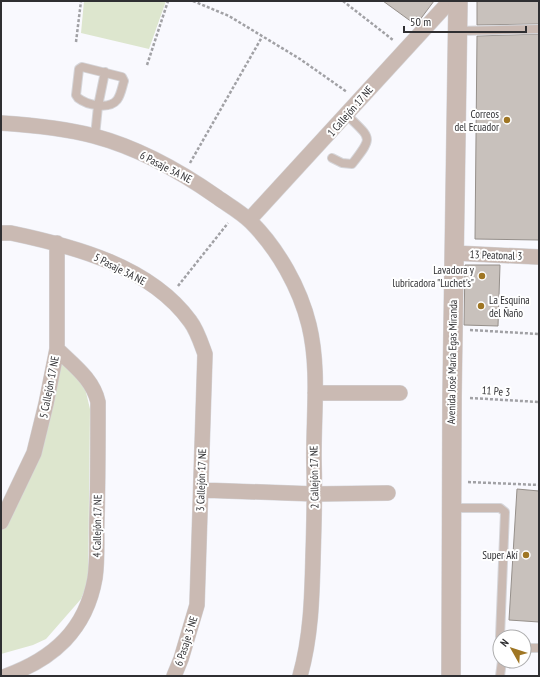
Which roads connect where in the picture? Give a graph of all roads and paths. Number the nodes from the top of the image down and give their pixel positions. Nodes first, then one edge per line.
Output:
1 (81, 1) edge
2 (168, 1) edge
3 (193, 1) edge
4 (343, 1) edge
5 (450, 1) edge
6 (458, 1) edge
7 (539, 29) edge
8 (458, 31) junction
9 (262, 37) junction
10 (76, 42) dead end
11 (406, 49) junction
12 (147, 65) dead end
13 (105, 72) junction
14 (359, 100) junction
15 (98, 106) junction
16 (347, 115) junction
17 (1, 123) edge
18 (95, 136) junction
19 (332, 158) dead end
20 (184, 174) junction
21 (244, 216) junction
22 (1, 233) edge
23 (58, 243) junction
24 (454, 253) junction
25 (539, 257) edge
26 (292, 280) joint
27 (168, 297) junction
28 (452, 329) junction
29 (539, 334) edge
30 (56, 349) junction
31 (205, 354) joint
32 (315, 393) junction
33 (400, 393) dead end
34 (452, 397) junction
35 (539, 402) edge
36 (451, 482) junction
37 (539, 485) edge
38 (201, 490) junction
39 (388, 493) dead end
40 (315, 494) junction
41 (451, 508) junction
42 (1, 522) edge
43 (197, 605) joint
44 (500, 629) edge
45 (6, 676) edge
46 (174, 676) edge
47 (300, 676) edge
48 (451, 676) edge

1 - 10 path
2 - 12 path
3 - 9 path
4 - 11 path
5 - 11 street, 1 Callejón 17 NE
6 - 8 street, Avenida José María Egas Miranda
7 - 8 lane
8 - 24 street, Avenida José María Egas Miranda
9 - 14 path
9 - 20 path
11 - 14 street, 1 Callejón 17 NE
13 - 15 lane
13 - 15 lane
13 - 15 lane
14 - 16 street, 1 Callejón 17 NE
15 - 18 lane
16 - 19 lane
16 - 21 street, 1 Callejón 17 NE
17 - 18 street, 6 Pasaje 3A NE
18 - 20 street, 6 Pasaje 3A NE
20 - 21 street, 6 Pasaje 3A NE
21 - 26 street, 6 Pasaje 3A NE
21 - 27 path
22 - 23 street, 5 Pasaje 3A NE
23 - 27 street, 5 Pasaje 3A NE
23 - 30 street, 5 Callejón 17 NE
24 - 25 street, 13 Peatonal 3
24 - 28 street, Avenida José María Egas Miranda
26 - 32 street, 2 Callejón 17 NE
27 - 31 street, 5 Pasaje 3A NE
28 - 29 path
28 - 34 street, Avenida José María Egas Miranda
30 - 42 street, 5 Callejón 17 NE
30 - 45 street, 4 Callejón 17 NE
31 - 38 street, 3 Callejón 17 NE
32 - 33 street
32 - 40 street, 2 Callejón 17 NE
34 - 35 path, 11 Pe 3
34 - 36 street, Avenida José María Egas Miranda
36 - 37 path
36 - 41 street, Avenida José María Egas Miranda
38 - 40 street
38 - 43 street, 3 Callejón 17 NE
39 - 40 street
40 - 47 street, 2 Callejón 17 NE
41 - 44 lane
41 - 48 street, Avenida José María Egas Miranda
43 - 46 street, 6 Pasaje 3 NE

